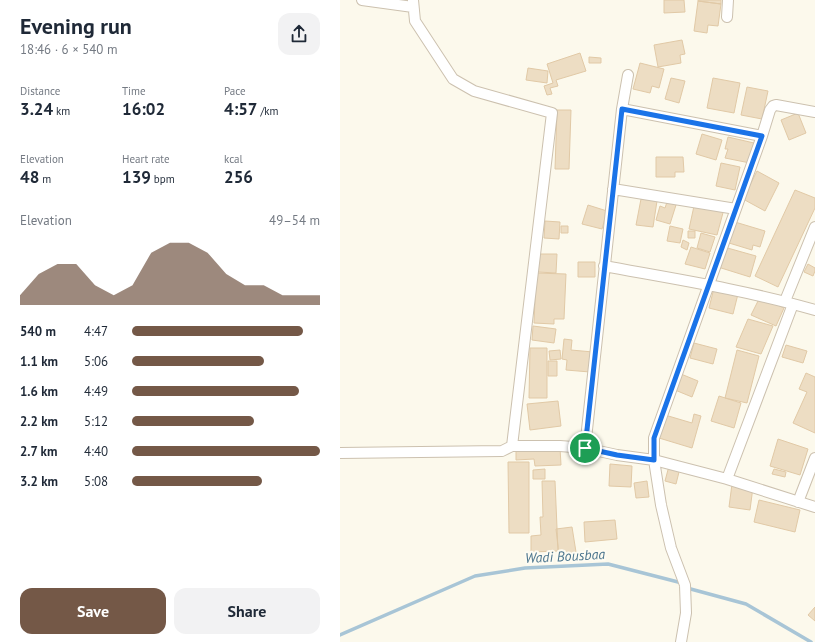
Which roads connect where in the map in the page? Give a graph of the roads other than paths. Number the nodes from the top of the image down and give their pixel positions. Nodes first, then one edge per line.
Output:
1 (362, 0) edge
2 (728, 0) edge
3 (413, 3) edge
4 (727, 17) dead end
5 (628, 75) dead end
6 (622, 109) junction
7 (815, 112) edge
8 (762, 136) junction
9 (613, 189) junction
10 (736, 209) junction
11 (815, 227) edge
12 (604, 266) junction
13 (709, 285) junction
14 (789, 302) junction
15 (815, 310) edge
16 (512, 446) junction
17 (585, 448) junction
18 (340, 453) edge
19 (815, 458) edge
20 (654, 460) junction
21 (727, 479) junction
22 (798, 502) junction
23 (815, 507) edge
24 (681, 642) edge

1 - 3 street
2 - 4 street
3 - 16 street
5 - 6 street
6 - 8 street
6 - 9 street
7 - 8 street
8 - 10 street
9 - 10 street
9 - 12 street
10 - 13 street
11 - 14 street
12 - 13 street
12 - 17 street
13 - 14 street
13 - 20 street
14 - 15 street
14 - 21 street
16 - 17 street
16 - 18 street
17 - 20 street
19 - 22 street
20 - 21 street
20 - 24 street
21 - 22 street
22 - 23 street

